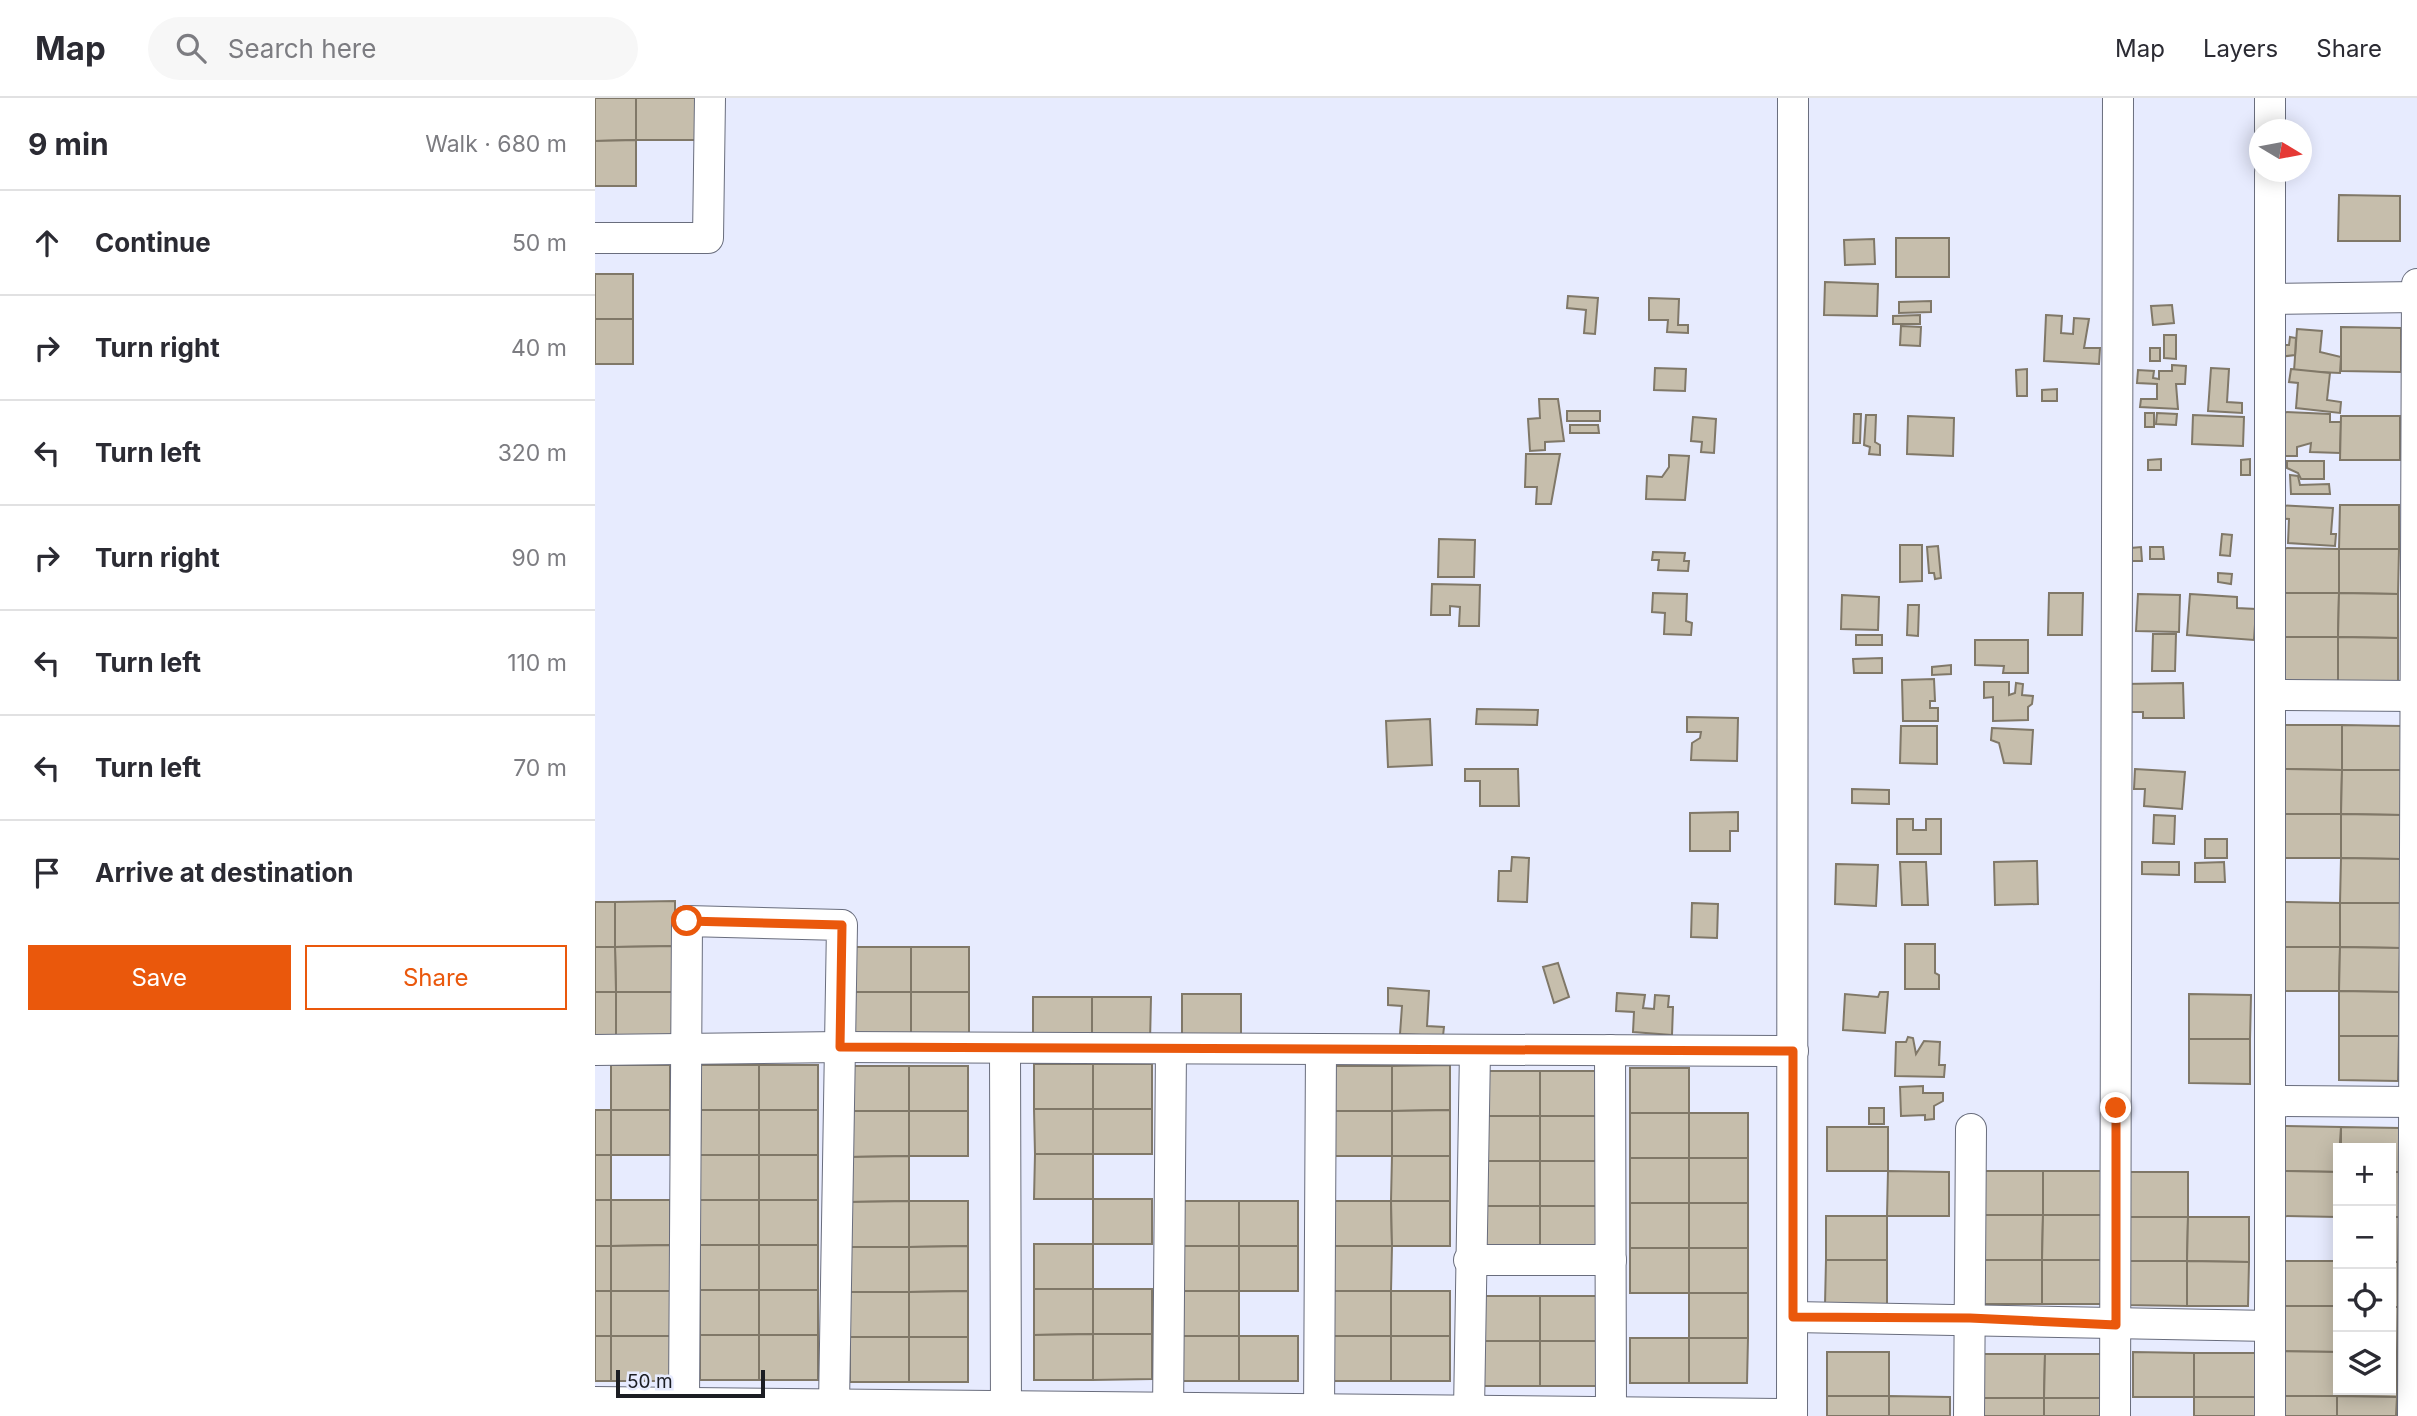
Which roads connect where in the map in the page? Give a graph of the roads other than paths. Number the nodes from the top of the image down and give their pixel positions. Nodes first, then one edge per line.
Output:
1 (710, 98) edge
2 (1793, 98) edge
3 (2117, 98) edge
4 (2270, 98) edge
5 (2270, 119) edge
6 (2270, 182) edge
7 (595, 239) edge
8 (2417, 284) edge
9 (2417, 297) edge
10 (2270, 299) junction
11 (2270, 695) junction
12 (2416, 696) edge
13 (840, 1047) junction
14 (1005, 1048) junction
15 (686, 1049) junction
16 (1171, 1049) junction
17 (1321, 1049) junction
18 (595, 1050) edge
19 (1475, 1050) junction
20 (1610, 1050) junction
21 (1793, 1051) junction
22 (2270, 1101) junction
23 (2414, 1102) junction
24 (1971, 1129) dead end
25 (1469, 1260) junction
26 (1611, 1260) junction
27 (1793, 1317) junction
28 (1970, 1318) junction
29 (2415, 1319) edge
30 (2116, 1325) junction
31 (2270, 1326) junction
32 (595, 1402) edge
33 (684, 1402) junction
34 (834, 1404) junction
35 (1006, 1411) edge
36 (1469, 1411) junction
37 (1168, 1412) edge
38 (1319, 1413) edge
39 (1604, 1413) edge
40 (1792, 1415) edge
41 (1969, 1416) edge
42 (2115, 1416) edge
43 (2270, 1416) edge
44 (2413, 1416) edge

1 - 7 street
2 - 21 street
3 - 30 street
4 - 5 street
6 - 10 street
8 - 9 street
9 - 10 street
9 - 12 street
10 - 11 street
11 - 12 street
11 - 22 street
12 - 23 street
13 - 14 street
13 - 15 street
13 - 15 street
13 - 34 street
14 - 16 street
14 - 35 street
15 - 18 street
15 - 33 street
16 - 17 street
16 - 37 street
17 - 19 street
17 - 38 street
19 - 20 street
19 - 25 street
20 - 21 street
20 - 26 street
21 - 27 street
22 - 23 street
22 - 31 street
23 - 29 street
24 - 28 street
25 - 26 street
25 - 36 street
26 - 39 street
27 - 28 street
27 - 40 street
28 - 30 street
28 - 41 street
29 - 44 street
30 - 31 street
30 - 42 street
31 - 43 street
32 - 33 street
33 - 34 street
34 - 35 street
35 - 37 street
36 - 38 street
36 - 39 street
37 - 38 street
39 - 40 street

